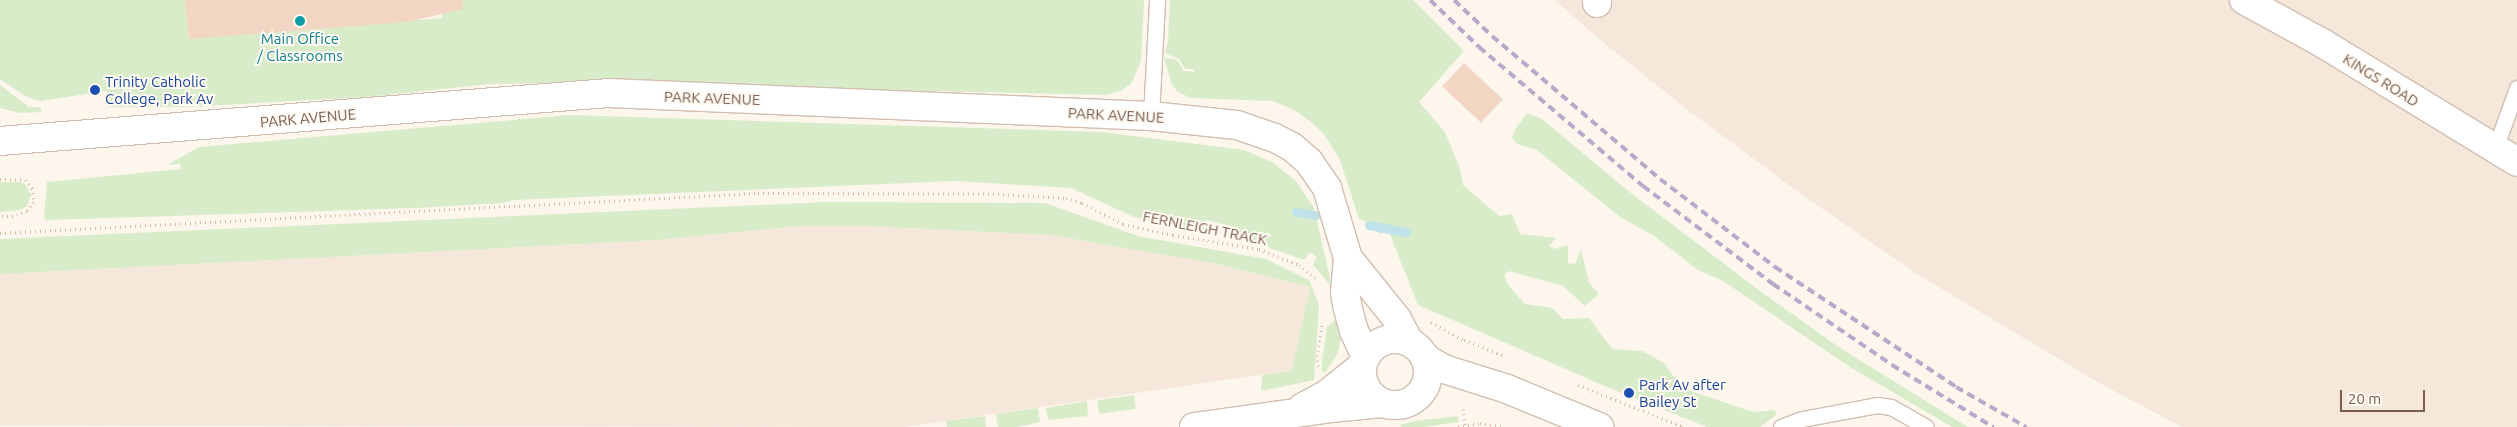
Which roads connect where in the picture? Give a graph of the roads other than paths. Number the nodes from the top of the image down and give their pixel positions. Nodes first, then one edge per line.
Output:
1 (1157, 0) edge
2 (2244, 0) edge
3 (2517, 88) edge
4 (1151, 116) junction
5 (0, 141) edge
6 (2506, 155) edge
7 (1348, 258) junction
8 (1417, 350) junction
9 (1364, 361) junction
10 (1507, 389) junction
11 (1423, 390) junction
12 (1383, 403) junction
13 (1286, 414) junction
14 (1194, 427) edge
15 (1599, 427) edge
16 (1781, 427) edge
17 (1926, 427) edge

1 - 4 lane
2 - 6 main road, KINGS ROAD
3 - 6 lane
4 - 5 main road, PARK AVENUE
4 - 7 main road, PARK AVENUE
7 - 8 main road, PARK AVENUE
7 - 9 main road, PARK AVENUE
8 - 9 main road
8 - 10 main road
8 - 11 main road
9 - 12 main road
9 - 13 main road
10 - 11 main road
10 - 15 main road
11 - 12 main road
12 - 13 main road
13 - 14 main road
16 - 17 lane

